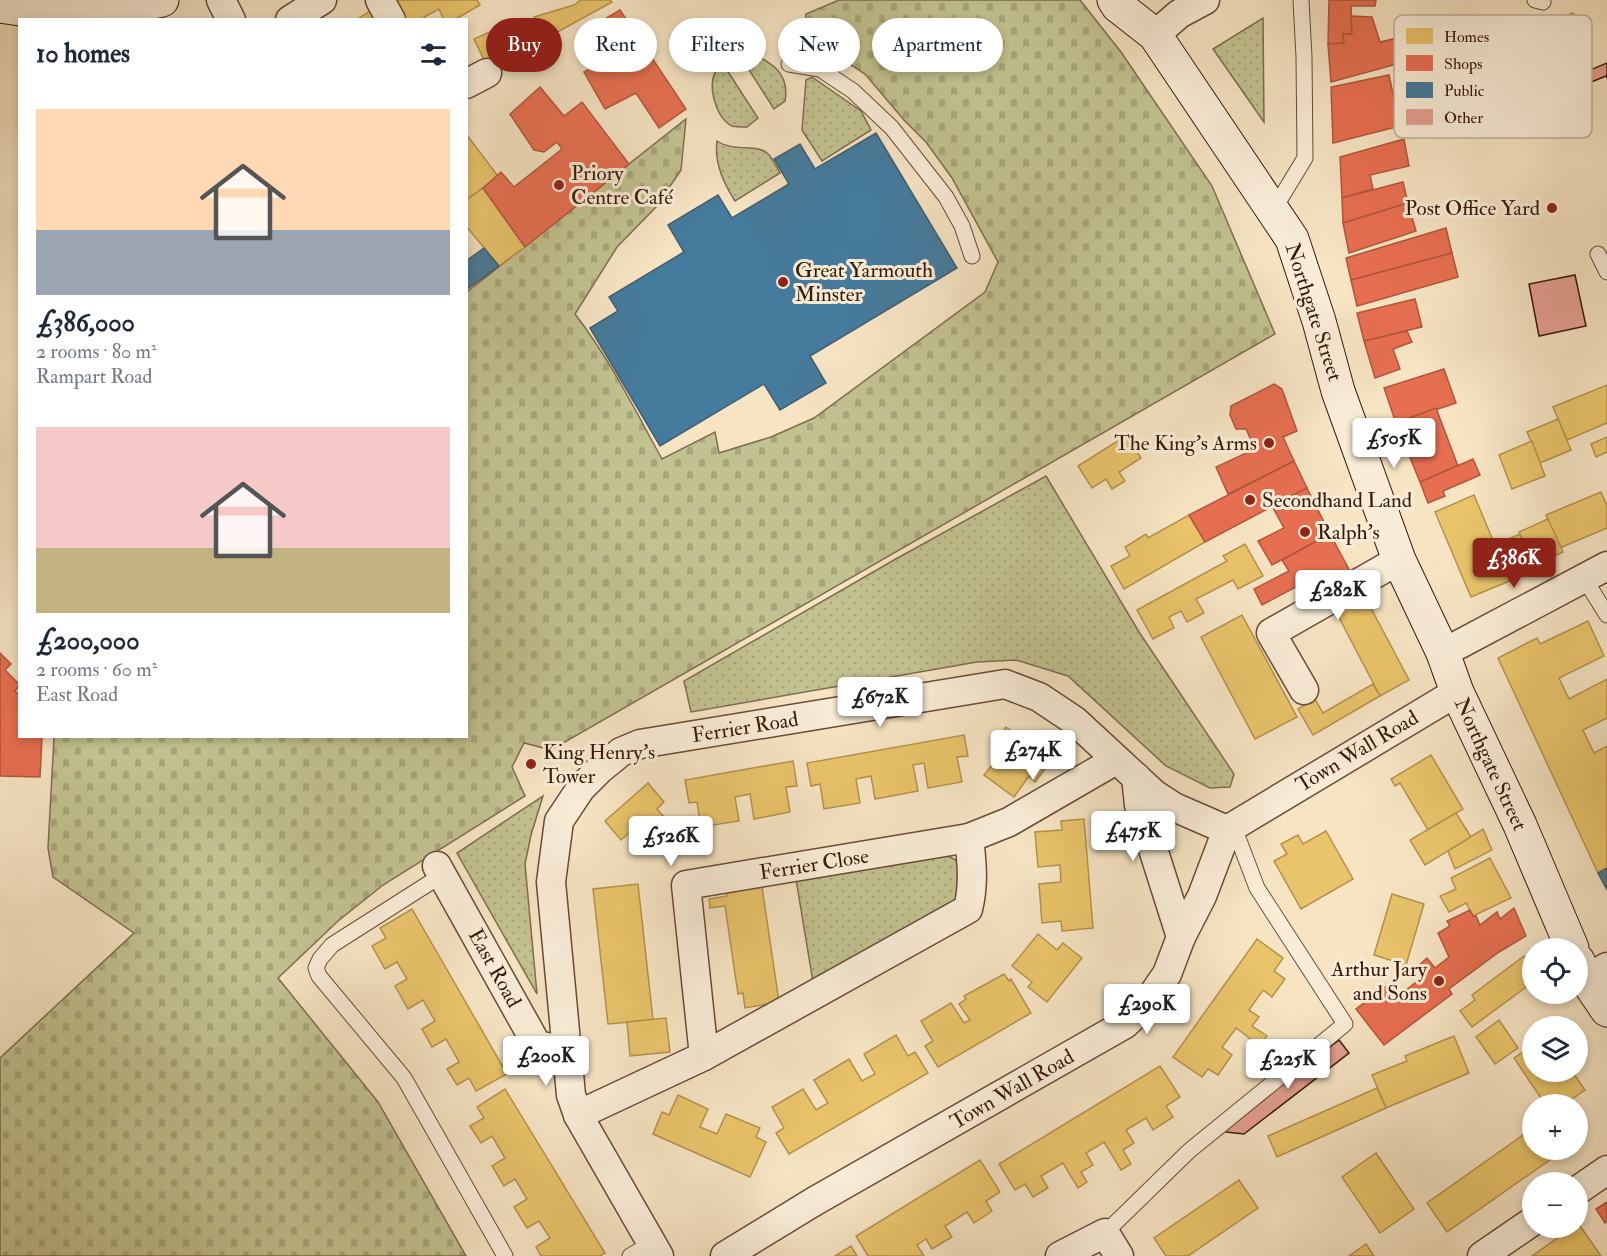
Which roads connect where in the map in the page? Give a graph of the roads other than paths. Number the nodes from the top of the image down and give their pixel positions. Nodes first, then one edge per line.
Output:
1 (162, 0) edge
2 (221, 0) edge
3 (322, 0) edge
4 (380, 0) edge
5 (1114, 0) edge
6 (1205, 0) edge
7 (1301, 0) edge
8 (0, 6) edge
9 (230, 18) edge
10 (293, 18) edge
11 (390, 18) edge
12 (1151, 22) edge
13 (824, 72) edge
14 (1274, 209) junction
15 (1598, 254) dead end
16 (972, 256) dead end
17 (1607, 272) edge
18 (1399, 560) junction
19 (1596, 572) edge
20 (1607, 615) edge
21 (1443, 653) junction
22 (1304, 690) dead end
23 (1457, 692) junction
24 (1126, 768) junction
25 (1230, 828) junction
26 (969, 838) junction
27 (439, 870) joint
28 (1182, 937) junction
29 (1568, 938) edge
30 (1590, 969) edge
31 (1607, 1010) edge
32 (566, 1052) junction
33 (704, 1056) junction
34 (579, 1115) junction
35 (1607, 1170) edge
36 (1588, 1183) edge
37 (1522, 1229) edge
38 (1112, 1245) edge
39 (647, 1252) edge
40 (506, 1256) edge
41 (725, 1256) edge
42 (1060, 1256) edge
43 (1482, 1256) edge

1 - 8 street
2 - 9 street
3 - 10 street
4 - 11 street
5 - 12 street, Northgate Street
6 - 12 street
7 - 14 lane
12 - 14 street, Northgate Street
13 - 16 lane
14 - 18 street, Northgate Street
15 - 17 lane
18 - 21 street, Northgate Street
18 - 22 street
19 - 20 lane
19 - 21 street
21 - 23 street, Northgate Street
23 - 25 street, Town Wall Road
23 - 29 street, Northgate Street
24 - 25 street, Ferrier Road
24 - 26 street, Ferrier Close
24 - 28 street
24 - 32 street, Ferrier Road
25 - 28 street, Town Wall Road
25 - 38 lane
26 - 33 street
26 - 33 street, Ferrier Close
27 - 32 street, East Road
27 - 40 lane
28 - 41 street, Town Wall Road
30 - 31 street
32 - 34 street
33 - 34 street
34 - 39 street
35 - 36 street
37 - 43 street
38 - 42 street

